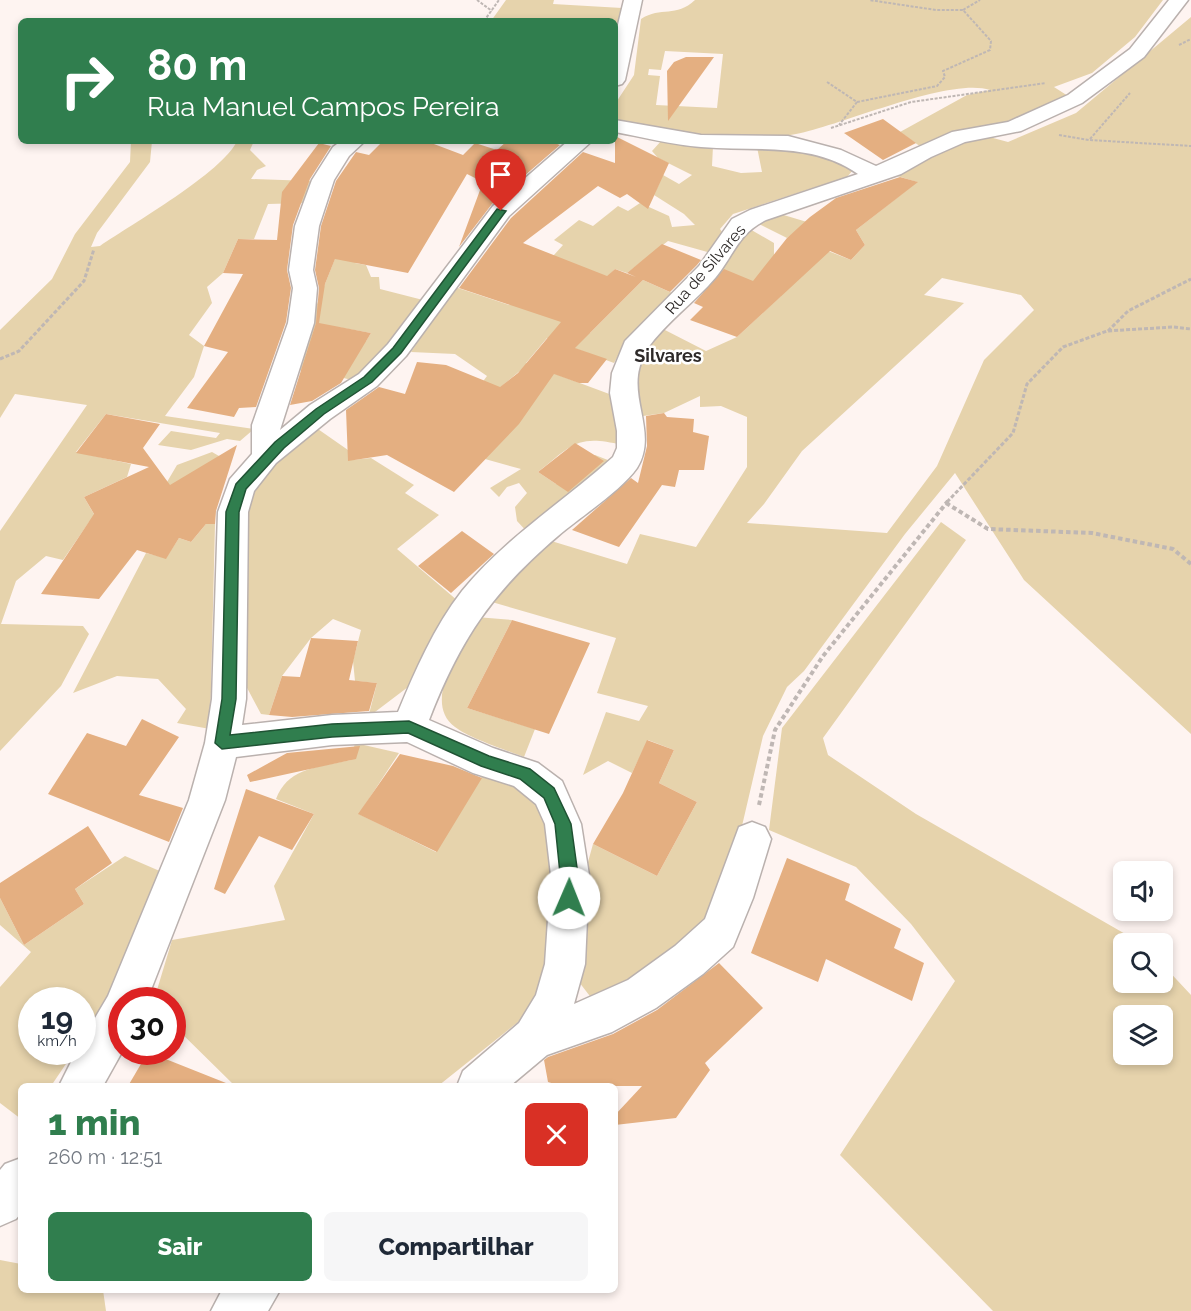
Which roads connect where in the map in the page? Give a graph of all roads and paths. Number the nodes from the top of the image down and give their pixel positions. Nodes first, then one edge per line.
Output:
1 (477, 0) edge
2 (500, 0) edge
3 (633, 0) edge
4 (869, 0) edge
5 (980, 0) edge
6 (1179, 0) edge
7 (963, 10) junction
8 (492, 11) junction
9 (486, 18) edge
10 (618, 67) edge
11 (827, 82) dead end
12 (1092, 86) junction
13 (857, 102) junction
14 (838, 126) junction
15 (618, 127) edge
16 (1014, 127) junction
17 (788, 142) junction
18 (350, 144) edge
19 (578, 144) edge
20 (1191, 146) edge
21 (872, 174) junction
22 (94, 249) dead end
23 (1191, 279) edge
24 (1191, 329) edge
25 (1107, 332) junction
26 (0, 359) edge
27 (266, 456) junction
28 (946, 503) junction
29 (1191, 564) edge
30 (409, 727) junction
31 (222, 743) junction
32 (752, 838) joint
33 (132, 987) edge
34 (108, 1036) edge
35 (534, 1038) junction
36 (82, 1083) edge
37 (482, 1083) edge
38 (18, 1183) edge
39 (0, 1203) edge
40 (253, 1293) edge
41 (235, 1311) edge

1 - 8 path
2 - 8 path
3 - 10 street
4 - 7 path
5 - 7 path
6 - 12 street, Rua de Silvares
7 - 13 path
8 - 9 path
11 - 13 path
12 - 14 path
12 - 16 street, Rua de Silvares
13 - 14 path
14 - 17 path
15 - 17 street
16 - 20 path
16 - 21 street, Rua de Silvares
17 - 21 street
18 - 27 street
19 - 27 street
21 - 30 street, Rua de Silvares
22 - 26 path
23 - 25 path
24 - 25 path
25 - 28 path
27 - 31 street
28 - 29 path
28 - 32 path
30 - 31 street
30 - 35 street
31 - 33 street
32 - 35 street
34 - 36 street
35 - 37 street
38 - 39 street
40 - 41 street

